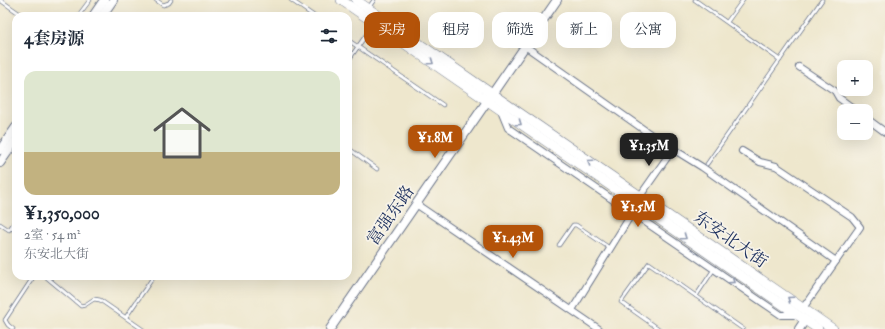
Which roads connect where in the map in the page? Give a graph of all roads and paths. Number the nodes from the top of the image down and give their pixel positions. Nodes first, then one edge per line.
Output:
1 (0, 0) edge
2 (90, 0) edge
3 (104, 0) edge
4 (113, 0) edge
5 (156, 0) edge
6 (171, 0) edge
7 (291, 0) edge
8 (341, 0) edge
9 (356, 0) edge
10 (374, 0) edge
11 (557, 0) edge
12 (695, 0) edge
13 (743, 0) edge
14 (822, 0) edge
15 (368, 8) junction
16 (17, 12) edge
17 (81, 12) edge
18 (96, 12) edge
19 (105, 12) edge
20 (308, 12) edge
21 (548, 13) edge
22 (364, 16) edge
23 (727, 22) junction
24 (364, 38) edge
25 (352, 43) edge
26 (358, 47) junction
27 (413, 48) edge
28 (524, 48) edge
29 (528, 48) edge
30 (352, 55) edge
31 (780, 60) junction
32 (799, 67) dead end
33 (490, 97) junction
34 (848, 104) edge
35 (443, 105) dead end
36 (500, 110) junction
37 (873, 123) edge
38 (885, 132) edge
39 (12, 133) edge
40 (12, 146) edge
41 (673, 149) junction
42 (0, 150) edge
43 (742, 150) dead end
44 (352, 151) edge
45 (0, 163) edge
46 (707, 164) dead end
47 (378, 169) dead end
48 (639, 200) junction
49 (416, 204) junction
50 (632, 213) junction
51 (0, 224) edge
52 (11, 228) edge
53 (559, 245) dead end
54 (610, 249) junction
55 (836, 261) junction
56 (714, 269) junction
57 (31, 280) edge
58 (50, 280) edge
59 (151, 280) edge
60 (696, 296) junction
61 (572, 310) junction
62 (802, 315) junction
63 (126, 317) junction
64 (13, 329) edge
65 (142, 329) edge
66 (330, 329) edge
67 (599, 329) edge
68 (659, 329) edge
69 (743, 329) edge
70 (799, 329) edge
71 (818, 329) edge
72 (833, 329) edge

1 - 16 lane
2 - 17 lane
3 - 18 street
4 - 19 street
5 - 6 lane
7 - 20 lane
8 - 22 main road
9 - 15 main road
10 - 15 lane
11 - 21 street, 富强东路
12 - 23 lane
13 - 23 lane
14 - 31 lane
15 - 33 main road
23 - 31 lane
24 - 26 lane
25 - 26 lane
26 - 30 lane
26 - 35 lane
27 -> 33 main road
28 - 33 street, 富强东路
29 - 41 street
31 - 46 lane
32 - 34 street
33 - 36 main road, 东安北大街
48 -> 33 main road, 东安北大街
33 - 49 street, 富强东路
36 -> 48 main road, 东安北大街
36 - 50 street
37 - 38 street
39 - 42 street
40 - 45 street
41 - 48 street
41 - 55 street
43 - 55 street
44 - 47 lane
48 - 50 street
48 - 62 main road, 东安北大街
49 - 61 street
49 - 66 street, 富强东路
50 - 54 street
50 - 56 street
51 - 52 lane
53 - 54 lane
54 - 61 street
55 - 62 street
56 - 60 lane
56 -> 62 street
57 - 64 lane
58 - 63 lane
59 - 63 lane
60 - 68 lane
60 - 69 lane
61 - 67 street
62 - 70 street
62 - 71 main road, 东安北大街
62 - 72 main road, 东安北大街
63 - 65 lane

